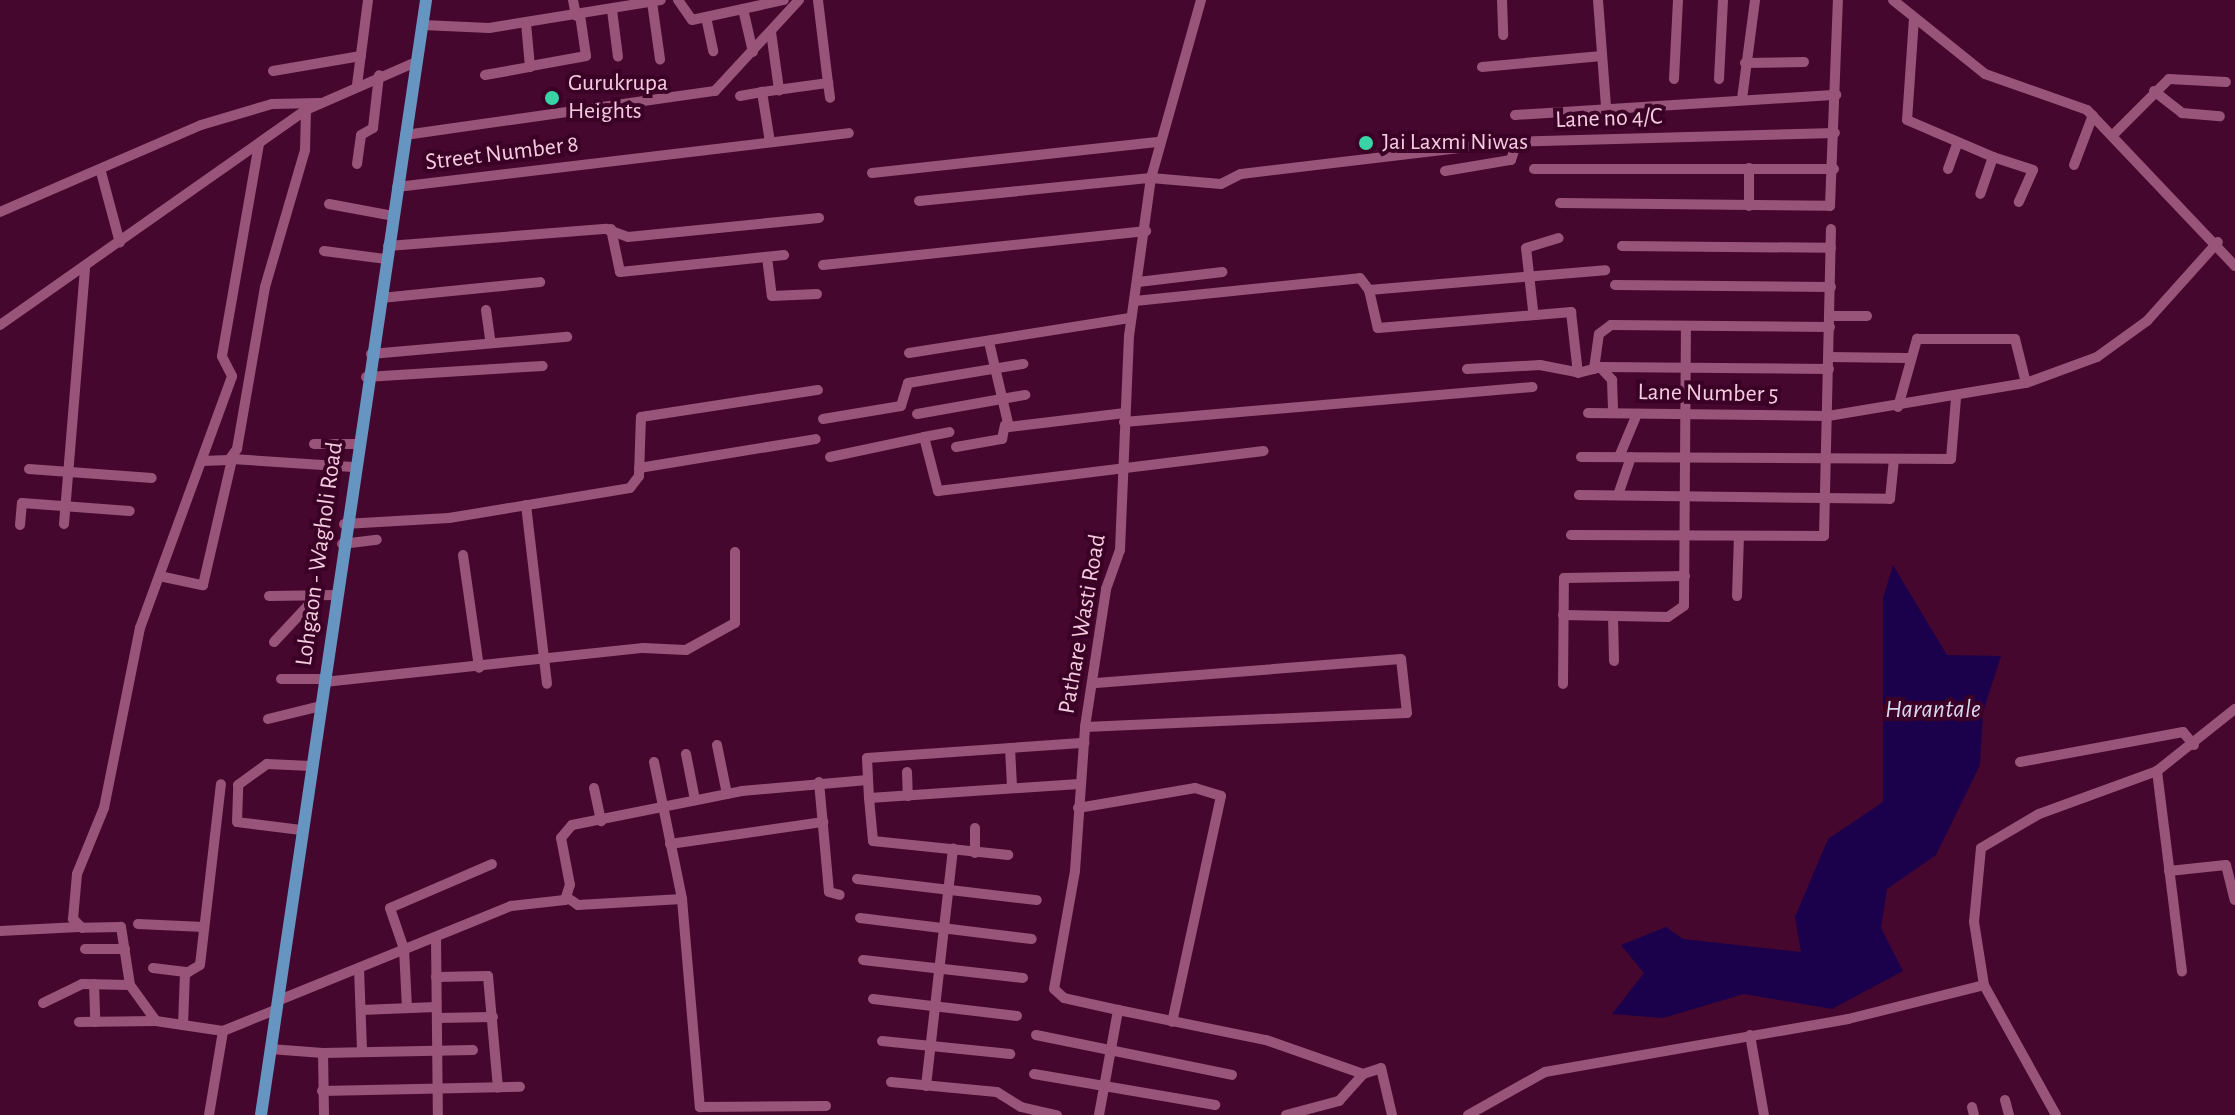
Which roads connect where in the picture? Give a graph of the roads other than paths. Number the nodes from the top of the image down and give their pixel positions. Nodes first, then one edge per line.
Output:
1 (368, 0) edge
2 (426, 0) edge
3 (573, 0) edge
4 (678, 0) edge
5 (784, 0) edge
6 (799, 0) edge
7 (818, 0) edge
8 (1201, 0) edge
9 (1502, 0) edge
10 (1598, 0) edge
11 (1678, 0) edge
12 (1723, 0) edge
13 (1755, 0) edge
14 (1838, 0) edge
15 (1893, 0) edge
16 (656, 1) edge
17 (743, 9) junction
18 (612, 10) junction
19 (578, 16) junction
20 (706, 17) junction
21 (1914, 18) junction
22 (526, 23) junction
23 (423, 25) junction
24 (771, 32) junction
25 (1503, 35) dead end
26 (713, 51) dead end
27 (753, 52) junction
28 (361, 56) junction
29 (1601, 56) junction
30 (618, 57) dead end
31 (660, 59) dead end
32 (416, 62) junction
33 (1804, 62) dead end
34 (1745, 63) junction
35 (531, 66) junction
36 (1482, 67) dead end
37 (273, 71) dead end
38 (379, 75) junction
39 (485, 75) dead end
40 (1674, 79) dead end
41 (1719, 79) dead end
42 (2226, 82) dead end
43 (828, 83) junction
44 (357, 85) junction
45 (779, 90) junction
46 (2154, 91) junction
47 (762, 92) junction
48 (1836, 95) junction
49 (740, 96) dead end
50 (830, 98) dead end
51 (1742, 99) junction
52 (319, 103) junction
53 (1606, 107) junction
54 (306, 110) junction
55 (1515, 115) dead end
56 (2093, 115) junction
57 (2220, 116) dead end
58 (849, 133) dead end
59 (1835, 133) junction
60 (2115, 133) junction
61 (405, 135) junction
62 (770, 142) junction
63 (1159, 142) junction
64 (1517, 142) junction
65 (259, 143) junction
66 (1957, 144) junction
67 (1993, 157) junction
68 (357, 164) dead end
69 (2074, 165) dead end
70 (1749, 168) junction
71 (1534, 169) dead end
72 (1834, 169) junction
73 (1948, 169) dead end
74 (1445, 171) dead end
75 (101, 172) junction
76 (872, 173) dead end
77 (1151, 178) junction
78 (397, 187) junction
79 (1980, 194) dead end
80 (919, 201) dead end
81 (2019, 202) dead end
82 (1560, 203) dead end
83 (329, 204) dead end
84 (1749, 206) junction
85 (0, 212) edge
86 (393, 216) junction
87 (819, 218) dead end
88 (611, 229) junction
89 (1831, 229) dead end
90 (1146, 231) junction
91 (1558, 238) dead end
92 (2218, 242) junction
93 (120, 243) junction
94 (1622, 246) dead end
95 (1831, 248) junction
96 (324, 251) dead end
97 (387, 253) junction
98 (784, 255) dead end
99 (767, 257) junction
100 (823, 265) dead end
101 (2235, 266) edge
102 (85, 267) junction
103 (1605, 270) dead end
104 (1222, 272) dead end
105 (1529, 274) junction
106 (540, 282) dead end
107 (1138, 282) junction
108 (1615, 285) dead end
109 (1831, 287) junction
110 (1369, 290) junction
111 (817, 294) dead end
112 (381, 298) junction
113 (1135, 301) junction
114 (486, 310) dead end
115 (1533, 310) junction
116 (1867, 316) dead end
117 (1131, 318) junction
118 (1830, 321) junction
119 (0, 325) edge
120 (1686, 326) junction
121 (567, 337) dead end
122 (490, 339) junction
123 (989, 342) junction
124 (909, 353) dead end
125 (371, 354) junction
126 (1829, 357) junction
127 (1908, 358) junction
128 (1023, 364) dead end
129 (543, 366) dead end
130 (1686, 367) junction
131 (1597, 368) junction
132 (1467, 369) dead end
133 (1829, 369) junction
134 (992, 371) junction
135 (1575, 372) junction
136 (366, 377) junction
137 (2026, 383) junction
138 (1533, 387) dead end
139 (818, 390) dead end
140 (1025, 395) dead end
141 (1956, 398) junction
142 (1000, 400) junction
143 (1898, 407) junction
144 (1588, 413) dead end
145 (1613, 413) junction
146 (917, 414) dead end
147 (1637, 414) junction
148 (1686, 415) junction
149 (1828, 416) junction
150 (1125, 417) junction
151 (823, 419) dead end
152 (1005, 425) junction
153 (950, 432) dead end
154 (924, 437) junction
155 (816, 439) dead end
156 (314, 444) dead end
157 (357, 444) junction
158 (956, 447) dead end
159 (1264, 451) dead end
160 (830, 457) dead end
161 (1581, 457) dead end
162 (1625, 457) junction
163 (1686, 457) junction
164 (1827, 458) junction
165 (232, 459) junction
166 (1894, 459) junction
167 (202, 461) junction
168 (353, 467) junction
169 (639, 468) junction
170 (1122, 468) junction
171 (29, 469) dead end
172 (69, 472) junction
173 (152, 478) dead end
174 (1579, 495) dead end
175 (1618, 495) junction
176 (1686, 496) junction
177 (1826, 498) junction
178 (526, 505) junction
179 (66, 506) junction
180 (130, 511) dead end
181 (64, 524) dead end
182 (344, 524) junction
183 (20, 525) dead end
184 (1571, 535) dead end
185 (1686, 536) junction
186 (1739, 537) junction
187 (377, 540) dead end
188 (342, 544) junction
189 (735, 552) dead end
190 (463, 555) dead end
191 (1685, 576) junction
192 (164, 577) junction
193 (318, 595) junction
194 (336, 595) junction
195 (269, 596) dead end
196 (1737, 596) dead end
197 (1563, 615) junction
198 (1613, 616) junction
199 (274, 642) dead end
200 (544, 661) junction
201 (1614, 661) dead end
202 (479, 668) junction
203 (281, 679) dead end
204 (325, 680) junction
205 (1093, 683) junction
206 (547, 684) dead end
207 (1563, 684) dead end
208 (321, 706) junction
209 (2235, 709) edge
210 (268, 719) dead end
211 (1085, 727) junction
212 (1084, 743) junction
213 (717, 745) dead end
214 (2194, 745) junction
215 (1010, 748) junction
216 (686, 754) dead end
217 (654, 762) dead end
218 (2020, 762) dead end
219 (311, 766) junction
220 (2157, 771) junction
221 (907, 772) dead end
222 (868, 780) junction
223 (819, 782) junction
224 (221, 784) dead end
225 (1079, 784) junction
226 (1012, 787) junction
227 (594, 788) dead end
228 (727, 794) junction
229 (908, 796) junction
230 (869, 798) junction
231 (695, 800) junction
232 (663, 807) junction
233 (1078, 808) junction
234 (601, 821) junction
235 (823, 822) junction
236 (975, 828) dead end
237 (301, 830) junction
238 (670, 844) junction
239 (953, 849) junction
240 (975, 853) junction
241 (1008, 855) dead end
242 (492, 864) dead end
243 (2169, 871) junction
244 (857, 879) dead end
245 (946, 891) junction
246 (840, 895) dead end
247 (568, 898) junction
248 (682, 899) junction
249 (1037, 900) dead end
250 (2235, 900) edge
251 (860, 918) dead end
252 (138, 924) dead end
253 (79, 927) junction
254 (204, 927) junction
255 (945, 927) junction
256 (0, 931) edge
257 (436, 937) junction
258 (1032, 939) dead end
259 (85, 949) dead end
260 (125, 949) junction
261 (404, 949) junction
262 (863, 960) dead end
263 (937, 967) junction
264 (153, 968) dead end
265 (359, 968) junction
266 (2182, 971) dead end
267 (188, 972) junction
268 (436, 977) junction
269 (1023, 978) dead end
270 (94, 984) junction
271 (130, 985) junction
272 (1984, 985) junction
273 (873, 999) dead end
274 (43, 1003) dead end
275 (276, 1006) junction
276 (934, 1006) junction
277 (407, 1008) junction
278 (361, 1010) junction
279 (1118, 1010) junction
280 (436, 1013) junction
281 (1017, 1016) dead end
282 (493, 1017) junction
283 (156, 1021) junction
284 (79, 1022) dead end
285 (95, 1022) junction
286 (1172, 1022) junction
287 (183, 1025) junction
288 (223, 1031) junction
289 (1036, 1035) dead end
290 (1750, 1035) junction
291 (882, 1041) dead end
292 (930, 1046) junction
293 (362, 1048) junction
294 (1112, 1048) junction
295 (270, 1049) junction
296 (437, 1050) junction
297 (473, 1050) dead end
298 (323, 1053) junction
299 (1010, 1054) dead end
300 (1384, 1054) dead end
301 (1381, 1068) junction
302 (1034, 1074) dead end
303 (1363, 1074) junction
304 (1232, 1075) dead end
305 (891, 1082) dead end
306 (926, 1086) junction
307 (520, 1087) dead end
308 (498, 1088) junction
309 (437, 1089) junction
310 (1104, 1089) junction
311 (322, 1091) junction
312 (2005, 1100) dead end
313 (1215, 1105) dead end
314 (826, 1106) dead end
315 (209, 1115) edge
316 (261, 1115) edge
317 (324, 1115) edge
318 (438, 1115) edge
319 (1057, 1115) edge
320 (1099, 1115) edge
321 (1286, 1115) edge
322 (1392, 1115) edge
323 (1468, 1115) edge
324 (1764, 1115) edge
325 (2009, 1115) edge
326 (2056, 1115) edge

1 - 28 street
2 - 23 main road, Lohgaon - Wagholi Road
3 - 19 street
4 - 20 street
5 - 17 street
6 - 24 street
7 - 43 street
8 - 63 street, Pathare Wasti Road
9 - 25 street
10 - 29 street
11 - 40 street
12 - 41 street
13 - 34 street
14 - 48 street
15 - 21 street
16 - 18 street
16 - 31 street
17 - 20 street
17 - 27 street
18 - 19 street
18 - 30 street
19 - 22 street
19 - 35 street
20 - 26 street
21 - 56 street
21 - 66 street
22 - 23 street
22 - 35 street
23 - 32 main road, Lohgaon - Wagholi Road
24 - 27 street
24 - 45 street
27 - 61 street
28 - 37 street
28 - 44 street
29 - 36 street
29 - 53 street
32 - 38 street
32 - 61 main road, Lohgaon - Wagholi Road
33 - 34 street
34 - 51 street
35 - 39 street
38 - 44 street
38 - 68 street
42 - 46 street
43 - 45 street
43 - 50 street
44 - 52 street
45 - 47 street
46 - 57 street
46 - 60 street
47 - 49 street
47 - 62 street
48 - 51 street
48 - 59 street
51 - 53 street
52 - 54 street
52 - 75 street
53 - 55 street
54 - 65 street
54 - 165 street
56 - 60 street
56 - 69 street
58 - 62 street, Street Number 8
59 - 64 street, Lane no 4/C
59 - 72 street
60 - 92 street
61 - 78 main road, Lohgaon - Wagholi Road
62 - 78 street, Street Number 8
63 - 76 street
63 - 77 street, Pathare Wasti Road
64 - 74 street
64 - 77 street, Lane no 4/C
65 - 93 street
65 - 167 street
66 - 67 street
66 - 73 street
67 - 79 street
67 - 81 street
70 - 71 street
70 - 72 street
70 - 84 street
72 - 84 street
75 - 85 street
75 - 93 street
77 - 80 street, Lane no 4/C
77 - 90 street, Pathare Wasti Road
78 - 86 main road, Lohgaon - Wagholi Road
82 - 84 street
83 - 86 street
86 - 97 main road, Lohgaon - Wagholi Road
87 - 88 street
88 - 97 street
88 - 99 street
89 - 95 street
90 - 100 street
90 - 107 street, Pathare Wasti Road
91 - 105 street
92 - 101 street
92 - 137 street, Lane Number 5
93 - 102 street
94 - 95 street
95 - 109 street
96 - 97 street
97 - 112 main road, Lohgaon - Wagholi Road
98 - 99 street
99 - 111 street
102 - 119 street
102 - 172 street
103 - 105 street
104 - 107 street
105 - 110 street
105 - 115 street
106 - 112 street
107 - 113 street, Pathare Wasti Road
108 - 109 street
109 - 118 street
110 - 113 street
110 - 115 street
112 - 125 main road, Lohgaon - Wagholi Road
113 - 117 street, Pathare Wasti Road
114 - 122 street
115 - 135 street
116 - 118 street
117 - 123 street
117 - 150 street, Pathare Wasti Road
118 - 120 street
118 - 126 street
120 - 130 street
120 - 131 street
121 - 122 street
122 - 125 street
123 - 124 street
123 - 134 street
125 - 136 main road, Lohgaon - Wagholi Road
126 - 127 street
126 - 133 street
127 - 137 street
127 - 143 street
128 - 134 street
129 - 136 street
130 - 131 street
130 - 133 street
130 - 148 street
131 - 135 street
131 - 145 street
132 - 135 street
133 - 149 street
134 - 142 street
134 - 151 street
136 - 157 main road, Lohgaon - Wagholi Road
137 - 141 street, Lane Number 5
138 - 150 street
139 - 169 street
140 - 142 street
141 - 143 street, Lane Number 5
141 - 166 street
142 - 146 street
142 - 152 street
143 - 149 street, Lane Number 5
144 - 145 street, Lane Number 5
145 - 147 street, Lane Number 5
147 - 148 street, Lane Number 5
147 - 162 street
148 - 149 street, Lane Number 5
148 - 163 street
149 - 164 street
150 - 152 street
150 - 170 street, Pathare Wasti Road
152 - 158 street
153 - 154 street
154 - 160 street
154 - 170 street
155 - 169 street
156 - 157 street
157 - 168 main road, Lohgaon - Wagholi Road
159 - 170 street
161 - 162 street
162 - 163 street
162 - 175 street
163 - 164 street
163 - 176 street
164 - 166 street
164 - 177 street
165 - 167 street
165 - 168 street
165 - 192 street
166 - 177 street
167 - 192 street
168 - 182 main road, Lohgaon - Wagholi Road
169 - 178 street
170 - 205 street, Pathare Wasti Road
171 - 172 street
172 - 173 street
172 - 179 street
174 - 175 street
175 - 176 street
176 - 177 street
176 - 185 street
177 - 186 street
178 - 182 street
178 - 200 street
179 - 180 street
179 - 181 street
179 - 183 street
182 - 188 main road, Lohgaon - Wagholi Road
184 - 185 street
185 - 186 street
185 - 191 street
186 - 196 street
187 - 188 street
188 - 194 main road, Lohgaon - Wagholi Road
189 - 200 street
190 - 202 street
191 - 197 street
191 - 198 street
192 - 253 street
193 - 194 street
193 - 195 street
193 - 199 street
194 - 204 main road, Lohgaon - Wagholi Road
197 - 198 street
197 - 207 street
198 - 201 street
200 - 202 street
200 - 206 street
202 - 204 street
203 - 204 street
204 - 208 main road, Lohgaon - Wagholi Road
205 - 211 street, Pathare Wasti Road
205 - 211 street
208 - 210 street
208 - 219 main road, Lohgaon - Wagholi Road
209 - 214 street
211 - 212 street, Pathare Wasti Road
212 - 215 street
212 - 225 street, Pathare Wasti Road
213 - 228 street
214 - 218 street
214 - 220 street
215 - 222 street
215 - 226 street
216 - 231 street
217 - 232 street
219 - 237 main road, Lohgaon - Wagholi Road
219 - 237 street
220 - 243 street
220 - 272 street
221 - 229 street
222 - 223 street
222 - 230 street
223 - 228 street
223 - 235 street
224 - 254 street
225 - 226 street
225 - 233 street, Pathare Wasti Road
226 - 229 street
227 - 234 street
228 - 231 street
229 - 230 street
230 - 239 street
231 - 232 street
232 - 234 street
232 - 238 street
233 - 279 street, Pathare Wasti Road
233 - 286 street
234 - 247 street
235 - 238 street
235 - 246 street
236 - 240 street
237 - 275 main road, Lohgaon - Wagholi Road
238 - 248 street
239 - 240 street
239 - 245 street
240 - 241 street
242 - 261 street
243 - 250 street
243 - 266 street
244 - 245 street
245 - 249 street
245 - 255 street
247 - 248 street
247 - 257 street
248 - 314 street
251 - 255 street
252 - 254 street
253 - 256 street
253 - 260 street
254 - 267 street
255 - 258 street
255 - 263 street
257 - 261 street
257 - 268 street
259 - 260 street
260 - 271 street
261 - 265 street
261 - 277 street
262 - 263 street
263 - 269 street
263 - 276 street
264 - 267 street
265 - 275 street
265 - 278 street
267 - 287 street
268 - 280 street
268 - 282 street
270 - 271 street
270 - 274 street
270 - 285 street
271 - 283 street
272 - 290 street
272 - 326 street
273 - 276 street
275 - 288 street
275 - 295 main road, Lohgaon - Wagholi Road
276 - 281 street
276 - 292 street
277 - 278 street
277 - 280 street
278 - 293 street
279 - 286 street
279 - 294 street
280 - 282 street
280 - 296 street
282 - 308 street
283 - 285 street
283 - 287 street
284 - 285 street
286 - 303 street
287 - 288 street
288 - 315 street
289 - 294 street
290 - 323 street
290 - 324 street
291 - 292 street
292 - 299 street
292 - 306 street
293 - 296 street
293 - 298 street
294 - 304 street
294 - 310 street
295 - 298 street
295 - 316 main road, Lohgaon - Wagholi Road
296 - 297 street
296 - 309 street
298 - 311 street
300 - 301 street
301 - 303 street
301 - 322 street
302 - 310 street
303 - 321 street
305 - 306 street
306 - 319 street
307 - 308 street
308 - 309 street
309 - 311 street
309 - 318 street
310 - 313 street
310 - 320 street
311 - 317 street
312 - 325 street

